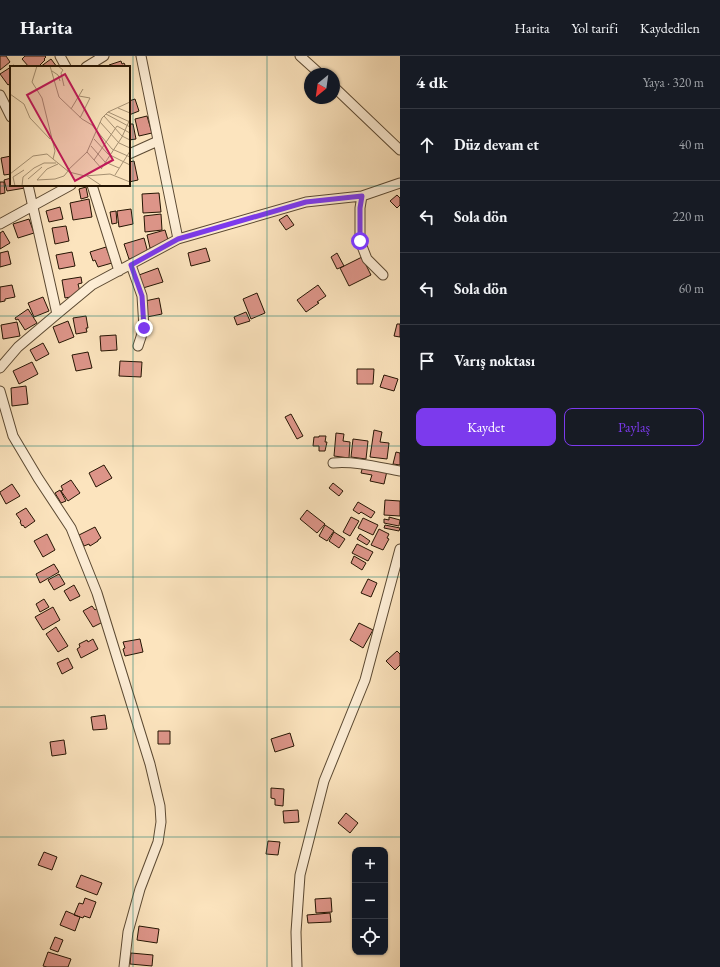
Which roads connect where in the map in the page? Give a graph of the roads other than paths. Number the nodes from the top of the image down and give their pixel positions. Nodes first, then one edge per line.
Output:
1 (60, 56) edge
2 (104, 56) edge
3 (141, 56) edge
4 (300, 56) edge
5 (65, 66) edge
6 (88, 66) edge
7 (313, 68) edge
8 (340, 93) edge
9 (0, 95) edge
10 (10, 114) edge
11 (0, 117) edge
12 (158, 141) junction
13 (400, 150) edge
14 (130, 154) edge
15 (400, 183) edge
16 (28, 186) edge
17 (69, 186) edge
18 (92, 186) edge
19 (362, 196) junction
20 (33, 206) junction
21 (0, 224) edge
22 (178, 239) junction
23 (131, 265) junction
24 (119, 271) junction
25 (383, 275) dead end
26 (56, 314) junction
27 (138, 346) dead end
28 (0, 368) edge
29 (0, 390) edge
30 (333, 463) dead end
31 (400, 471) edge
32 (400, 549) edge
33 (124, 967) edge
34 (297, 967) edge

1 - 5 street
2 - 6 street
3 - 12 street
4 - 7 street
8 - 13 street
9 - 10 street
10 - 11 street
12 - 14 street
12 - 22 street
15 - 19 street
16 - 20 street
17 - 20 street
18 - 24 street
19 - 22 street
19 - 25 street
20 - 21 street
20 - 26 street
22 - 23 street
23 - 24 street
23 - 27 street
24 - 26 street
26 - 28 street
29 - 33 street
30 - 31 street
32 - 34 street

